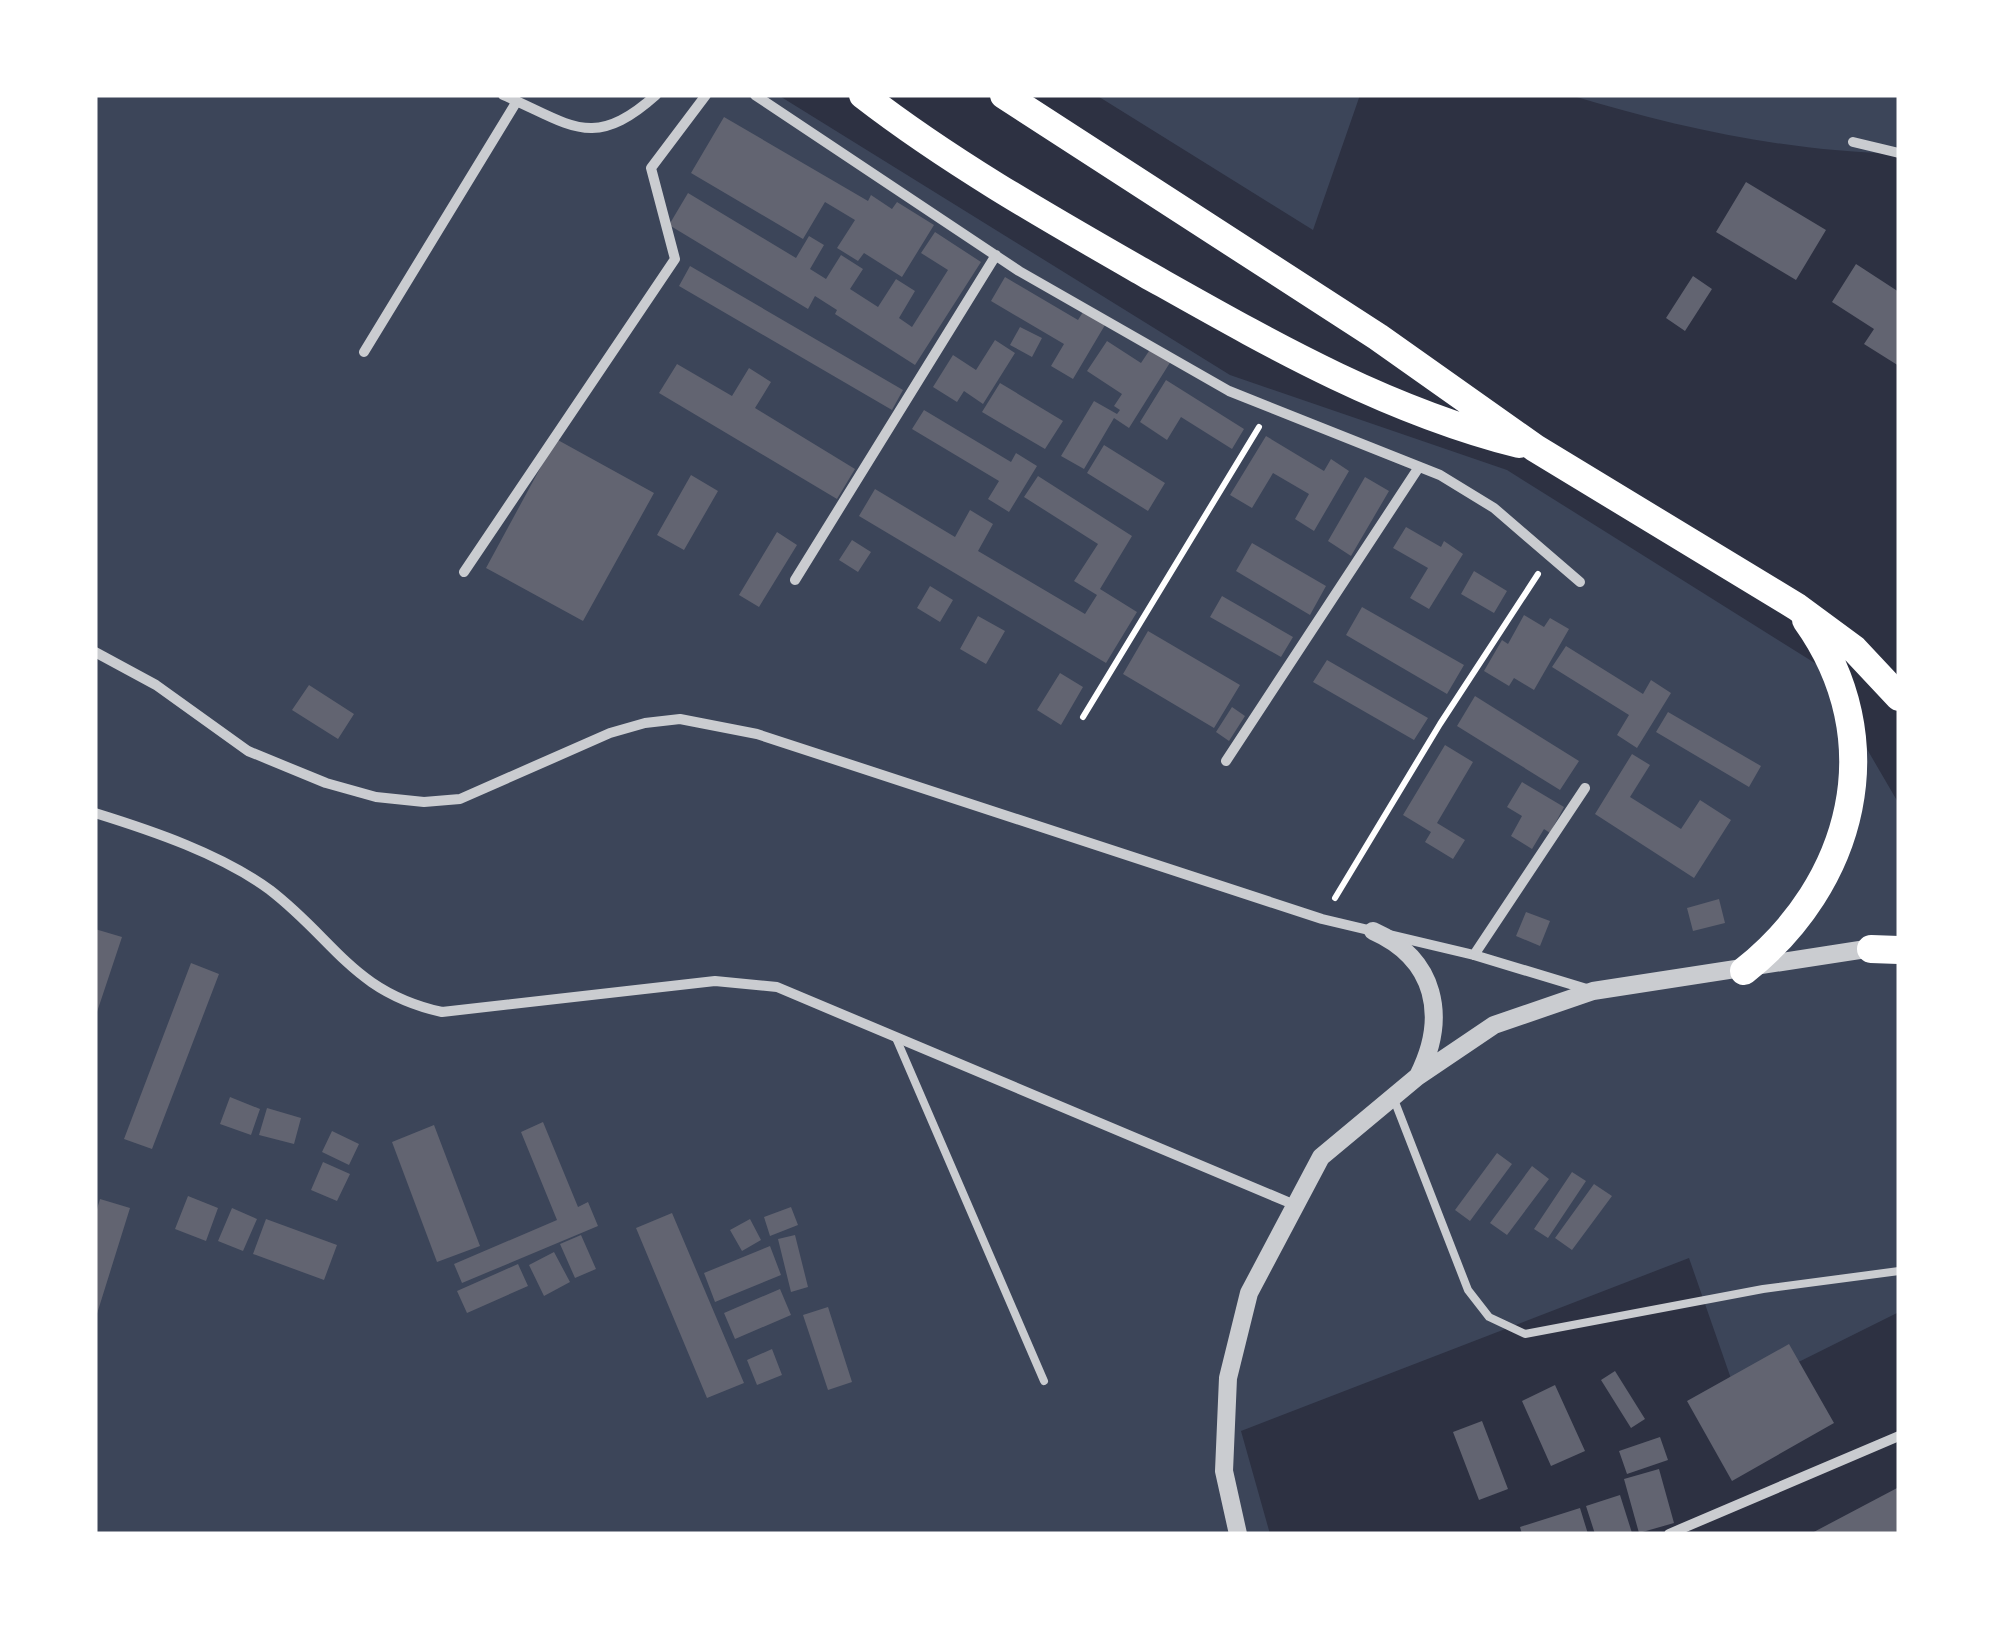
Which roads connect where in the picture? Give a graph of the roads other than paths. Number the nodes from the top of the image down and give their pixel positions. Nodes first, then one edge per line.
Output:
1 (503, 95) edge
2 (656, 95) edge
3 (706, 95) edge
4 (755, 95) edge
5 (863, 95) edge
6 (1004, 95) edge
7 (518, 101) junction
8 (1854, 142) dead end
9 (1899, 153) edge
10 (996, 256) junction
11 (364, 352) dead end
12 (1535, 448) junction
13 (1419, 467) junction
14 (464, 572) dead end
15 (795, 580) dead end
16 (1580, 582) dead end
17 (1797, 607) junction
18 (95, 652) edge
19 (1899, 697) edge
20 (1226, 762) dead end
21 (1585, 788) dead end
22 (95, 813) edge
23 (1373, 932) junction
24 (1899, 942) edge
25 (1870, 949) junction
26 (1899, 950) edge
27 (1474, 955) junction
28 (1744, 971) junction
29 (1593, 991) junction
30 (896, 1038) junction
31 (1417, 1077) junction
32 (1392, 1096) junction
33 (1295, 1206) junction
34 (1899, 1271) edge
35 (1044, 1381) dead end
36 (1899, 1436) edge
37 (1238, 1534) edge
38 (1669, 1534) edge

1 - 7 street
2 - 7 street
3 - 14 street
4 - 10 street
5 - 12 highway
6 - 12 highway
7 - 11 street
8 - 9 street
10 - 13 street
10 - 15 street
12 - 17 highway
13 - 16 street
13 - 20 street
17 - 19 highway
17 - 28 highway
18 - 23 street
21 - 27 street
22 - 30 street
23 - 27 street
23 - 31 street
24 - 25 street
25 - 26 highway
25 - 28 street
27 - 29 street
28 - 29 street
29 - 31 street
30 - 33 street
30 - 35 lane
31 - 32 street
32 - 33 street
32 - 34 lane
33 - 37 street
36 - 38 street

